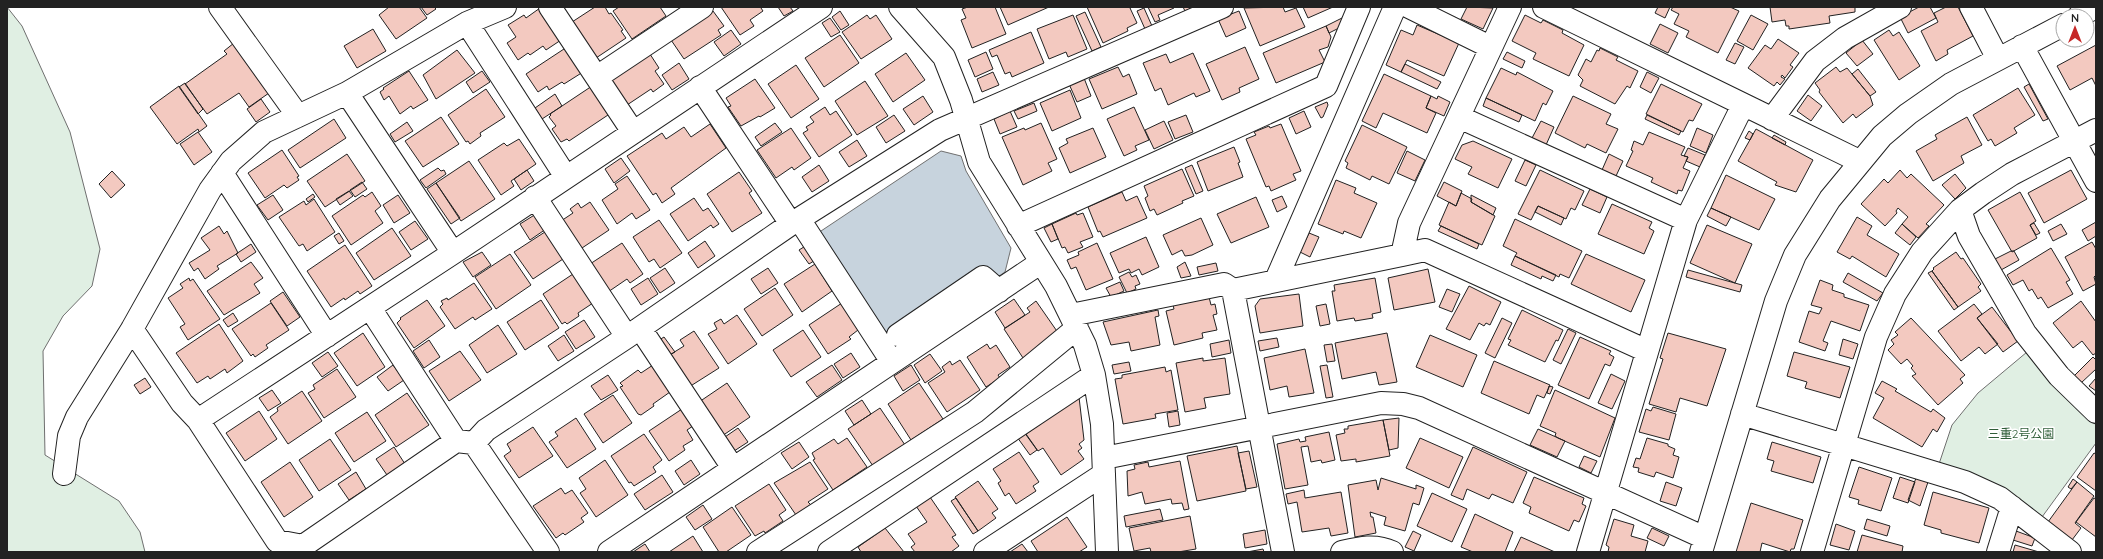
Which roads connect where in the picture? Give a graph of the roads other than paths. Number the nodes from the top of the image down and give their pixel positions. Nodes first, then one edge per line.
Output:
1 (220, 7) edge
2 (505, 7) edge
3 (550, 7) edge
4 (702, 7) edge
5 (821, 7) edge
6 (1222, 7) edge
7 (1359, 7) edge
8 (1395, 7) edge
9 (1409, 7) edge
10 (1510, 7) edge
11 (1544, 7) edge
12 (1900, 7) edge
13 (1971, 7) edge
14 (904, 8) edge
15 (466, 23) junction
16 (2055, 29) edge
17 (2022, 46) junction
18 (1490, 47) junction
19 (1998, 59) junction
20 (597, 77) junction
21 (700, 87) junction
22 (347, 92) junction
23 (1743, 105) junction
24 (298, 116) junction
25 (1459, 117) junction
26 (966, 119) junction
27 (1772, 119) junction
28 (2096, 130) edge
29 (633, 132) junction
30 (2074, 141) junction
31 (1859, 161) junction
32 (222, 173) junction
33 (566, 177) junction
34 (2096, 181) edge
35 (535, 197) junction
36 (1960, 210) junction
37 (1686, 220) junction
38 (795, 221) junction
39 (1018, 226) junction
40 (453, 253) junction
41 (1402, 255) junction
42 (1040, 263) junction
43 (1276, 280) junction
44 (999, 290) junction
45 (1233, 290) junction
46 (370, 308) junction
47 (1074, 322) junction
48 (132, 329) junction
49 (633, 332) junction
50 (898, 335) dead end
51 (327, 336) junction
52 (1648, 351) junction
53 (892, 362) junction
54 (1094, 375) junction
55 (2096, 412) edge
56 (1742, 414) junction
57 (198, 420) junction
58 (1260, 428) junction
59 (465, 442) junction
60 (1844, 445) junction
61 (1104, 466) junction
62 (733, 468) junction
63 (64, 474) dead end
64 (1607, 494) junction
65 (2012, 507) junction
66 (1703, 545) edge
67 (548, 552) edge
68 (609, 552) edge
69 (758, 552) edge
70 (829, 552) edge
71 (985, 552) edge
72 (1107, 552) edge
73 (1283, 552) edge
74 (1342, 552) edge
75 (1392, 552) edge
76 (1588, 552) edge
77 (1812, 552) edge
78 (1998, 552) edge
79 (2070, 552) edge

1 - 24 street
2 - 15 street
3 - 20 street
4 - 20 street
5 - 21 street
6 - 26 street
7 - 39 street
8 - 43 street
9 - 18 street
10 - 18 street
11 - 23 street
12 - 27 street
13 - 19 street
14 - 26 street
15 - 22 street
15 - 33 street
16 - 17 street
17 - 19 street
17 - 30 street
18 - 25 street
19 - 31 street
20 - 29 street
21 - 29 street
21 - 38 street
22 - 24 street
22 - 40 street
23 - 27 street
23 - 37 street
24 - 32 street
25 - 37 street
25 - 41 street
26 - 38 street
26 - 39 street
27 - 31 street
28 - 30 street
29 - 33 street
30 - 34 street
30 - 36 street
31 - 56 street
32 - 48 street
32 - 51 street
33 - 35 street
35 - 40 street
35 - 49 street
36 - 55 street
36 - 60 street
37 - 52 street
38 - 49 street
38 - 53 street
39 - 42 street
40 - 46 street
41 - 43 street
41 - 52 street
42 - 44 street
42 - 47 street
43 - 45 street
44 - 50 street
44 - 53 street
45 - 47 street
45 - 58 street
46 - 51 street
46 - 59 street
47 - 54 street
47 - 69 street
48 - 57 street
48 - 63 street
49 - 59 street
49 - 62 street
51 - 57 street
52 - 64 street
53 - 62 street
54 - 61 street
54 - 70 street
56 - 60 street
56 - 66 street
57 - 59 street
58 - 61 street
58 - 64 street
58 - 73 street
59 - 67 street
60 - 65 street
60 - 77 street
61 - 71 street
61 - 72 street
62 - 68 street
64 - 66 street
64 - 76 street
65 - 78 street
65 - 79 street
74 - 75 street

